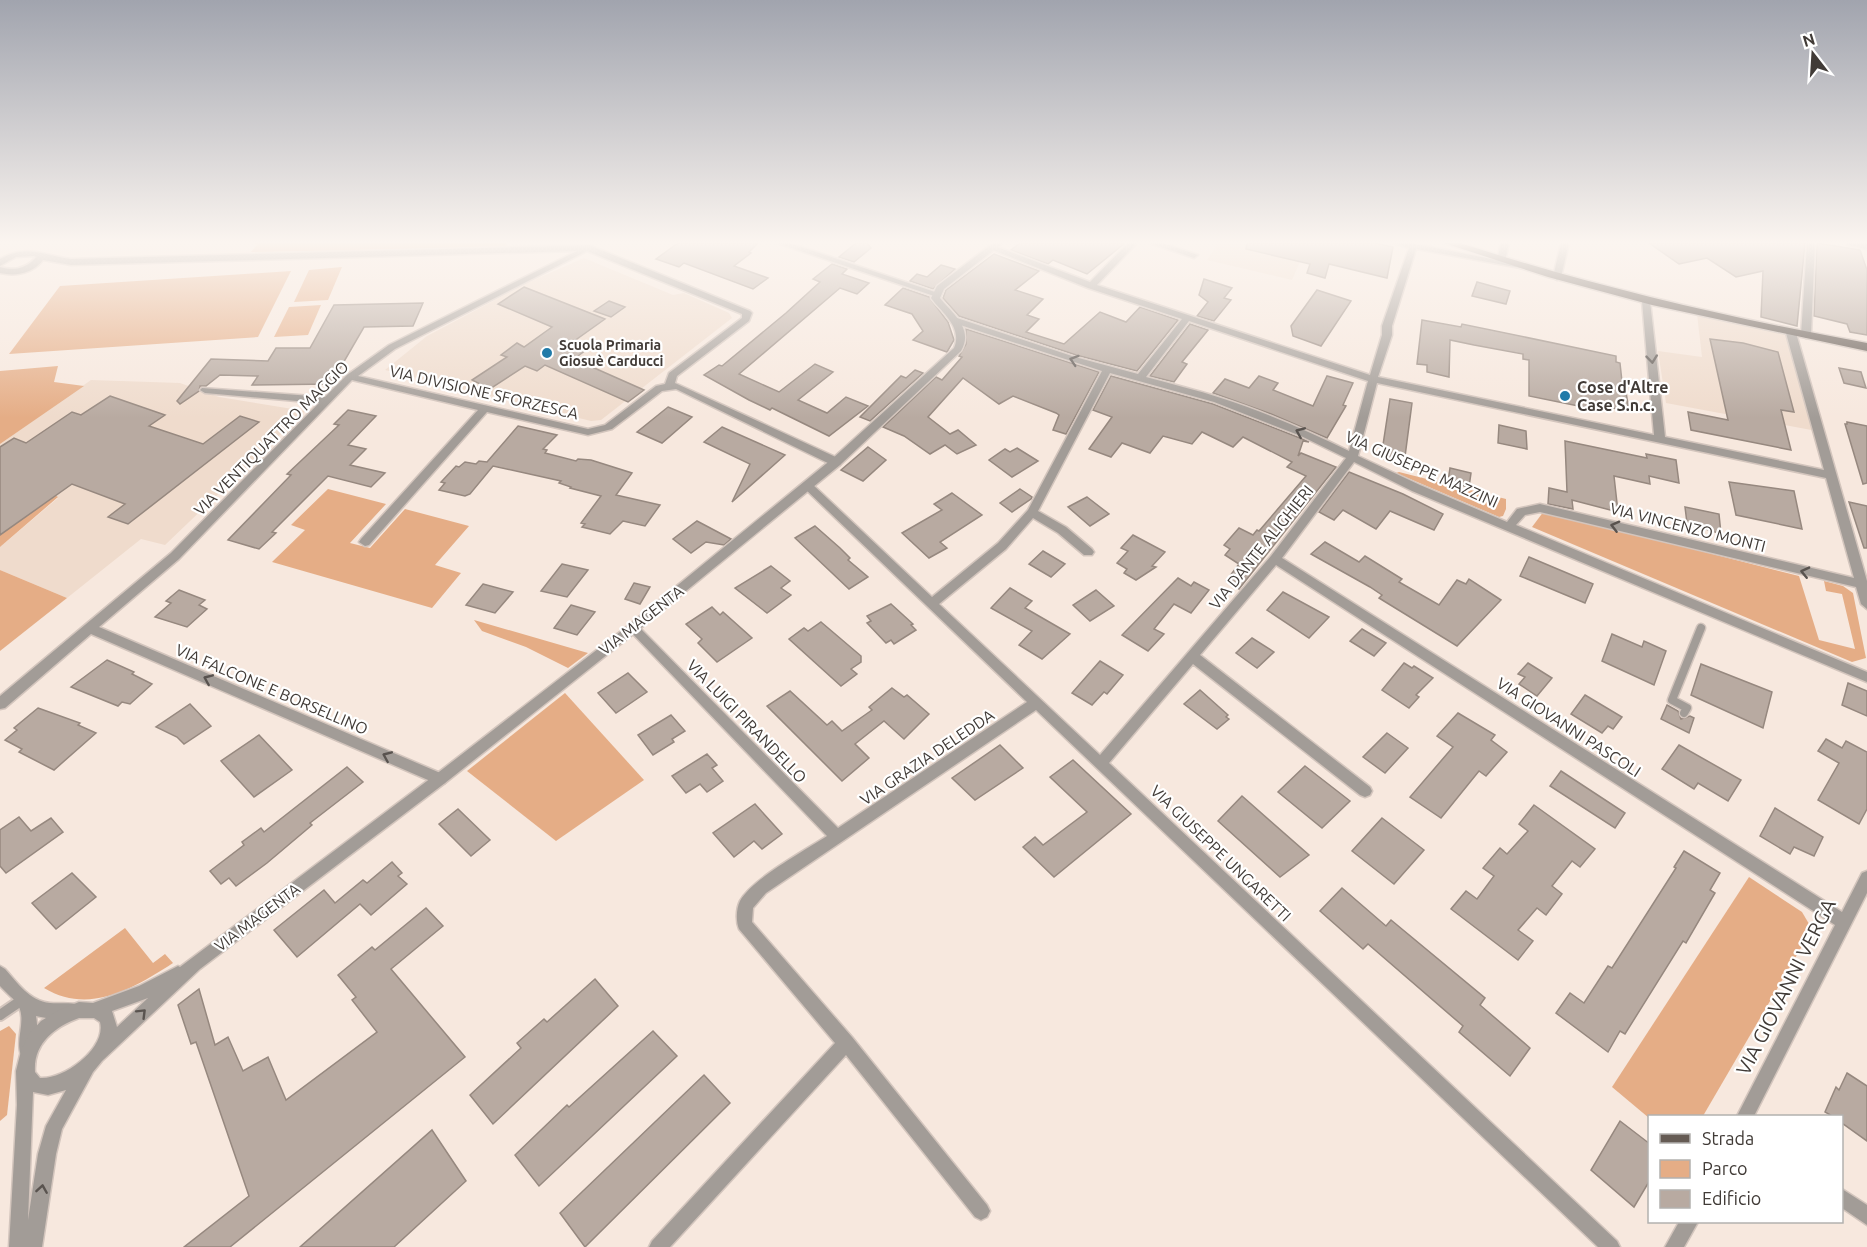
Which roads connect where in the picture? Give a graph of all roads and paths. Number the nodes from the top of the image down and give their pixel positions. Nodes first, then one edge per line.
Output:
1 (483, 301) edge
2 (720, 301) edge
3 (938, 301) edge
4 (1137, 301) edge
5 (1395, 301) edge
6 (1646, 301) joint
7 (1808, 301) edge
8 (1187, 318) junction
9 (954, 320) junction
10 (1791, 333) junction
11 (1806, 335) junction
12 (1867, 346) edge
13 (1107, 370) junction
14 (350, 377) junction
15 (1139, 379) junction
16 (1373, 379) junction
17 (670, 386) junction
18 (205, 390) dead end
19 (327, 400) junction
20 (485, 408) junction
21 (1660, 439) junction
22 (1353, 456) junction
23 (836, 462) junction
24 (1831, 476) junction
25 (807, 486) junction
26 (1032, 512) junction
27 (1509, 526) junction
28 (365, 542) dead end
29 (1088, 552) dead end
30 (1275, 559) junction
31 (1864, 585) edge
32 (931, 604) junction
33 (1867, 604) edge
34 (1705, 619) junction
35 (90, 628) junction
36 (633, 628) junction
37 (1192, 656) junction
38 (1867, 677) edge
39 (0, 704) edge
40 (1035, 704) junction
41 (1684, 713) dead end
42 (1101, 763) junction
43 (441, 779) junction
44 (1365, 791) dead end
45 (837, 837) junction
46 (1867, 879) edge
47 (1845, 922) junction
48 (195, 964) junction
49 (0, 974) edge
50 (25, 1003) junction
51 (86, 1010) junction
52 (0, 1015) edge
53 (846, 1043) junction
54 (100, 1054) junction
55 (25, 1062) junction
56 (88, 1068) junction
57 (1746, 1115) edge
58 (1843, 1199) edge
59 (981, 1211) dead end
60 (1867, 1216) edge
61 (1688, 1223) edge
62 (18, 1247) edge
63 (33, 1247) edge
64 (658, 1247) edge
65 (1611, 1247) edge
66 (1674, 1247) edge

1 - 14 street, VIA VENTIQUATTRO MAGGIO
2 - 17 street
3 - 9 street, VIA MAGENTA
4 - 8 street
5 - 16 street
6 - 10 main road
6 -> 21 street
7 - 11 street
8 - 15 street
8 - 16 street
13 -> 9 street, VIA GIUSEPPE MAZZINI
9 - 23 street, VIA MAGENTA
10 - 11 main road
10 - 24 street
11 - 12 main road
13 - 15 street, VIA GIUSEPPE MAZZINI
13 - 26 street
14 - 19 street, VIA VENTIQUATTRO MAGGIO
14 - 20 street, VIA DIVISIONE SFORZESCA
22 -> 15 street, VIA GIUSEPPE MAZZINI
16 - 21 street
16 - 22 street
17 - 20 street, VIA DIVISIONE SFORZESCA
17 - 23 street
18 - 19 street
19 - 35 street, VIA VENTIQUATTRO MAGGIO
20 - 28 street
21 - 24 street
22 - 27 street, VIA GIUSEPPE MAZZINI
22 - 30 street, VIA DANTE ALIGHIERI
23 - 25 street, VIA MAGENTA
24 - 31 street
25 - 32 street, VIA GIUSEPPE UNGARETTI
25 - 36 street, VIA MAGENTA
26 - 29 street
26 - 32 street
31 -> 27 street, VIA VINCENZO MONTI
27 - 34 street, VIA GIUSEPPE MAZZINI
30 - 37 street, VIA DANTE ALIGHIERI
30 - 47 street, VIA GIOVANNI PASCOLI
31 - 33 street
32 - 40 street, VIA GIUSEPPE UNGARETTI
34 - 38 street, VIA GIUSEPPE MAZZINI
34 - 41 lane
35 - 39 street, VIA VENTIQUATTRO MAGGIO
43 -> 35 street, VIA FALCONE E BORSELLINO
36 - 43 street, VIA MAGENTA
36 - 45 street, VIA LUIGI PIRANDELLO
37 - 42 street, VIA DANTE ALIGHIERI
37 - 44 street
40 - 42 street, VIA GIUSEPPE UNGARETTI
40 - 45 street, VIA GRAZIA DELEDDA
42 - 65 street, VIA GIUSEPPE UNGARETTI
43 - 48 street, VIA MAGENTA
45 - 53 street, VIA GRAZIA DELEDDA
46 - 47 street, VIA GIOVANNI VERGA
47 - 57 street, VIA GIOVANNI VERGA
48 - 51 street
54 -> 48 street
49 - 50 street
50 - 51 street
50 - 52 lane
50 - 55 street
51 - 54 street
51 - 55 street
53 - 59 street, VIA GRAZIA DELEDDA
53 - 64 street
54 - 56 street
55 - 56 street
55 - 62 street
63 -> 56 street
58 - 60 street
61 - 66 street

